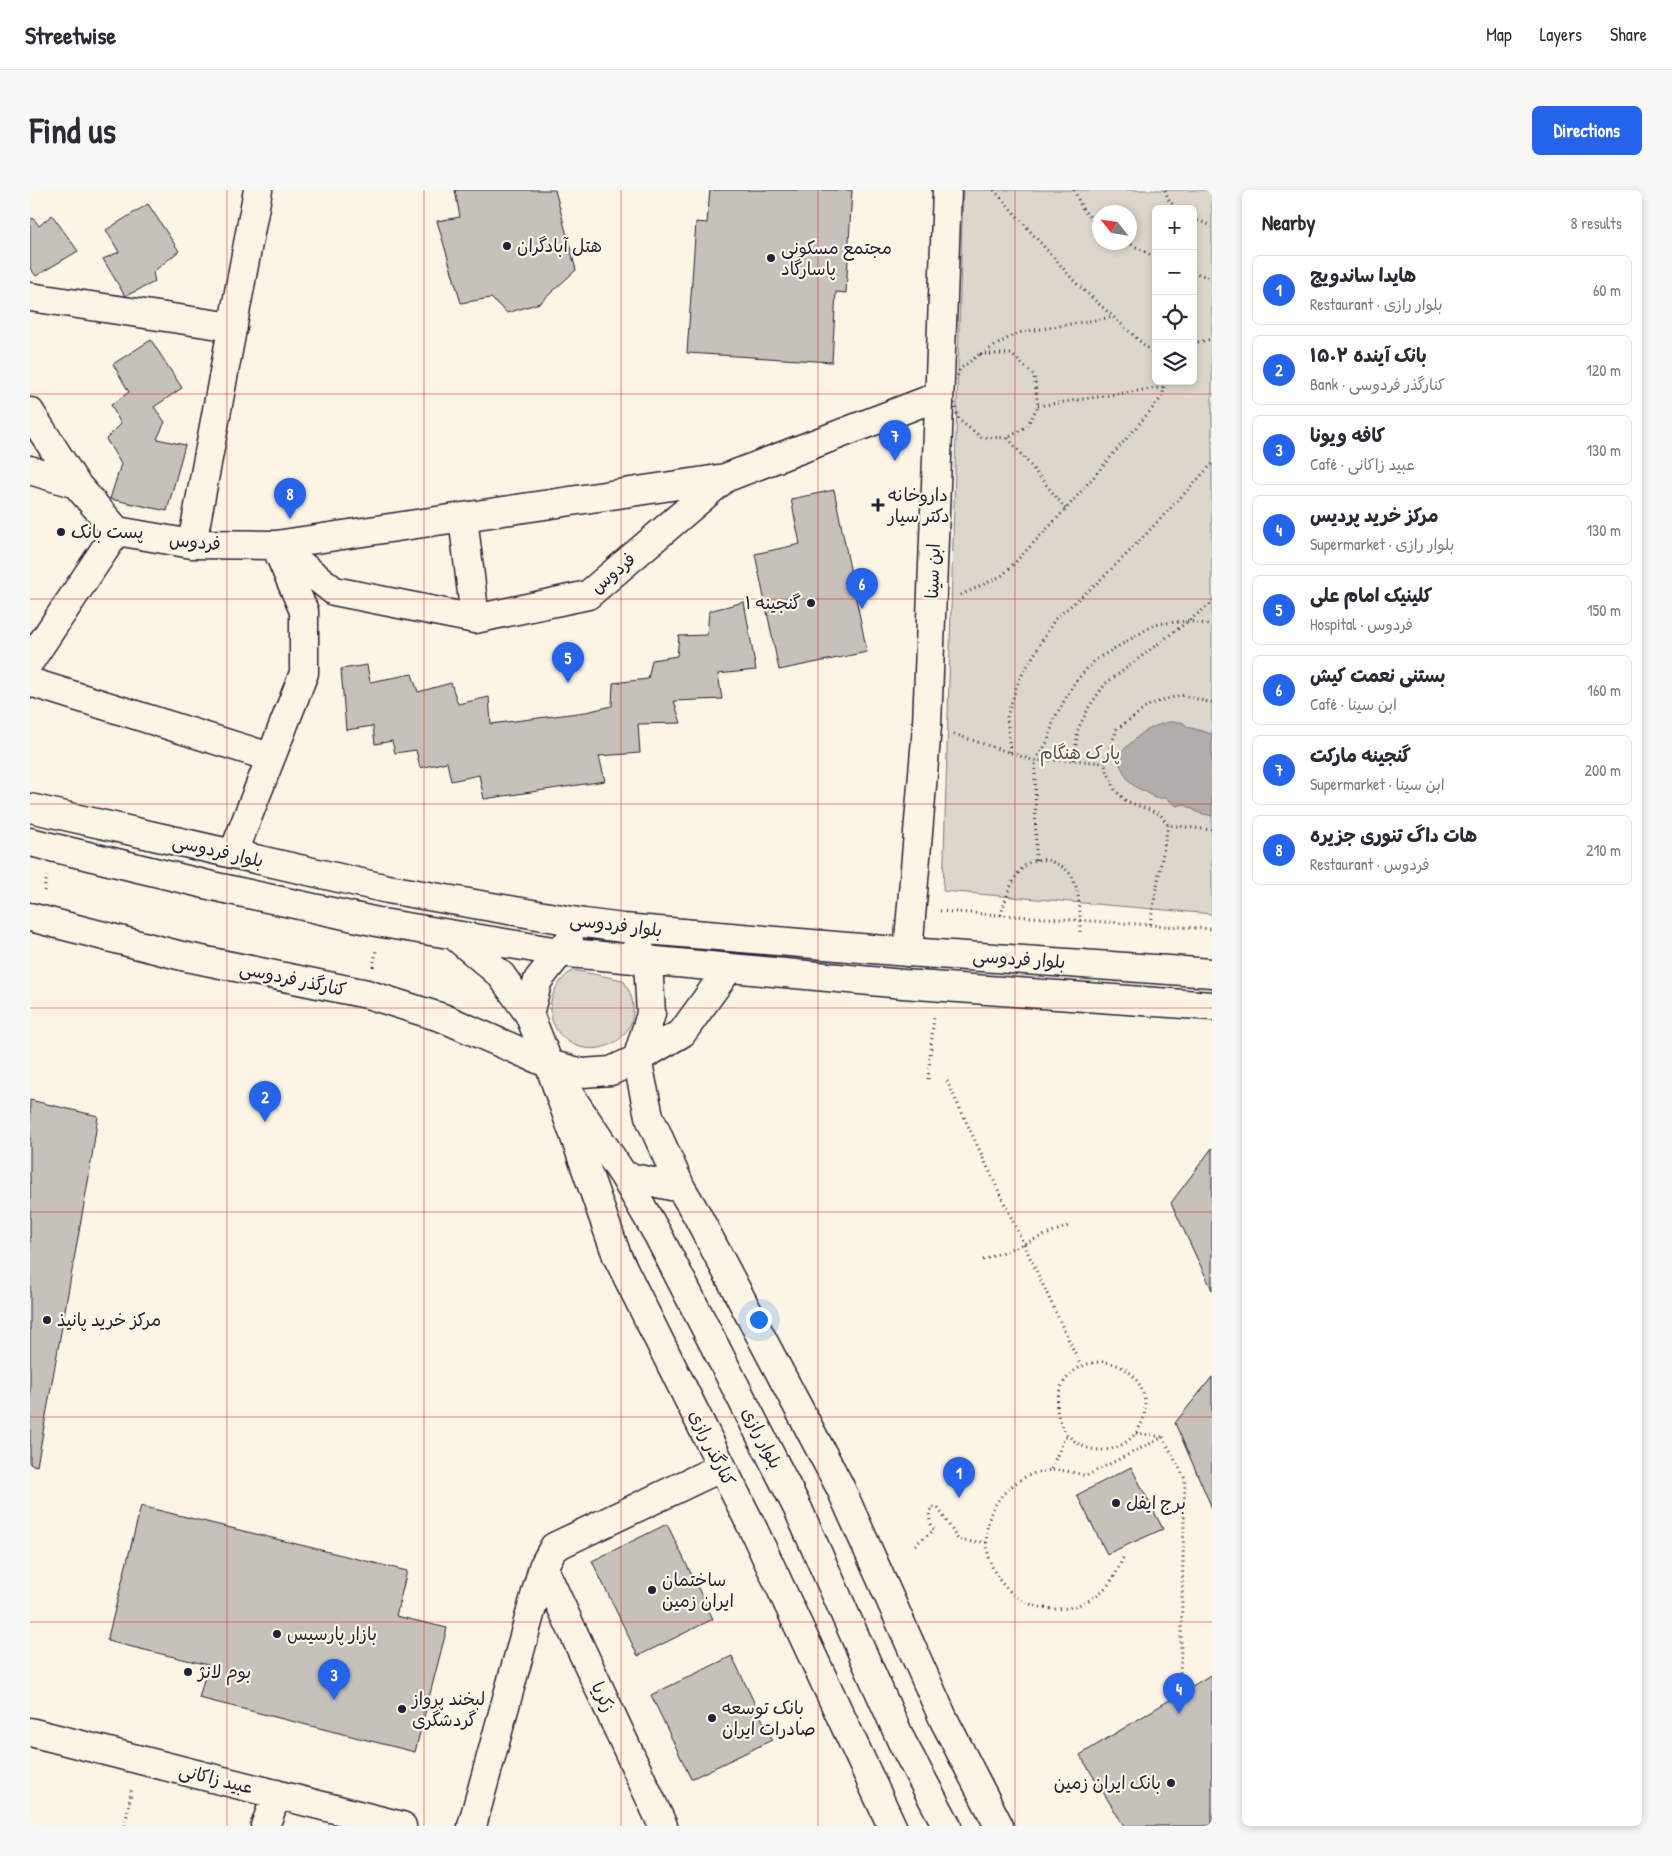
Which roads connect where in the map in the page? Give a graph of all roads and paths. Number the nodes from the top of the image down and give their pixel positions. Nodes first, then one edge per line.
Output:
1 (258, 190) edge
2 (947, 190) edge
3 (994, 190) edge
4 (1074, 190) edge
5 (1165, 190) edge
6 (1174, 205) edge
7 (1092, 219) edge
8 (1197, 220) edge
9 (1212, 223) edge
10 (1137, 248) edge
11 (1152, 256) edge
12 (1197, 273) edge
13 (1212, 279) edge
14 (30, 297) edge
15 (1114, 317) junction
16 (233, 327) junction
17 (1212, 339) edge
18 (1197, 342) edge
19 (1152, 350) edge
20 (980, 354) junction
21 (1164, 387) joint
22 (940, 396) junction
23 (1038, 406) junction
24 (30, 412) edge
25 (1008, 438) junction
26 (1212, 464) edge
27 (30, 470) edge
28 (725, 478) junction
29 (76, 484) junction
30 (1066, 509) junction
31 (463, 517) junction
32 (117, 531) junction
33 (192, 544) junction
34 (276, 545) junction
35 (1212, 603) edge
36 (932, 609) junction
37 (476, 619) junction
38 (1188, 621) junction
39 (1212, 624) edge
40 (30, 661) edge
41 (30, 682) edge
42 (1212, 702) edge
43 (928, 726) junction
44 (1010, 752) junction
45 (270, 757) junction
46 (1035, 760) junction
47 (1074, 760) junction
48 (1104, 763) junction
49 (30, 808) edge
50 (1168, 825) junction
51 (1212, 830) edge
52 (30, 842) edge
53 (233, 854) junction
54 (1036, 860) junction
55 (912, 908) junction
56 (1001, 915) junction
57 (30, 917) edge
58 (1080, 921) junction
59 (584, 923) junction
60 (1150, 924) junction
61 (623, 928) junction
62 (1212, 929) edge
63 (455, 936) junction
64 (559, 952) junction
65 (908, 952) junction
66 (648, 962) junction
67 (1081, 963) junction
68 (729, 968) junction
69 (1212, 973) edge
70 (904, 984) junction
71 (1212, 1006) edge
72 (529, 1014) junction
73 (637, 1059) junction
74 (549, 1064) junction
75 (947, 1081) dead end
76 (624, 1176) junction
77 (680, 1188) junction
78 (1068, 1226) dead end
79 (1023, 1244) junction
80 (983, 1260) dead end
81 (1082, 1366) junction
82 (1136, 1433) junction
83 (1067, 1434) junction
84 (1163, 1437) junction
85 (722, 1467) junction
86 (1052, 1469) junction
87 (986, 1542) junction
88 (915, 1545) dead end
89 (1123, 1558) dead end
90 (544, 1568) junction
91 (1180, 1681) dead end
92 (30, 1732) edge
93 (138, 1759) junction
94 (277, 1794) junction
95 (125, 1826) edge
96 (265, 1826) edge
97 (402, 1826) edge
98 (472, 1826) edge
99 (663, 1826) edge
100 (892, 1826) edge
101 (947, 1826) edge
102 (999, 1826) edge

1 - 16 street
2 - 22 street, ابن سینا
3 - 15 path
4 - 7 path
5 - 6 path
8 - 9 path
10 - 11 path
12 - 13 path
14 - 16 street
15 - 19 path
15 - 20 path
16 - 33 street
17 - 18 path
20 - 23 path
20 - 25 path
21 - 23 path
21 - 30 path
22 - 28 street, فردوس
22 - 36 street, ابن سینا
23 - 25 path
24 - 29 street
25 - 30 path
26 - 44 path
27 - 29 street
28 - 31 street, فردوس
28 - 37 street, فردوس
29 - 32 street
30 - 36 path
31 - 34 street, فردوس
31 - 37 street
32 - 33 street, فردوس
32 - 40 street
33 - 34 street, فردوس
34 - 37 street, فردوس
34 - 45 street
35 - 38 path
36 - 43 street, ابن سینا
38 - 39 path
38 - 46 path
38 - 47 path
41 - 45 street
42 - 48 path
43 - 44 path
43 - 55 street, ابن سینا
44 - 46 path
45 - 53 street
46 - 47 path
46 - 54 path
47 - 48 path
48 - 50 path
49 - 53 street, بلوار فردوسی
50 - 51 path
50 - 60 path
52 - 63 street, بلوار فردوسی
53 - 59 street, بلوار فردوسی
54 - 56 path
54 - 58 path
55 - 56 path
55 - 65 street, ابن سینا
56 - 58 path
57 - 74 street, کنارگذر فردوسی
58 - 60 path
58 - 67 path
59 - 61 street, بلوار فردوسی
59 - 64 street
60 - 62 path
61 - 65 street, بلوار فردوسی
61 - 66 street
63 - 64 street, بلوار فردوسی
63 - 72 street
64 - 66 street, بلوار فردوسی
64 - 72 street
65 - 67 street, بلوار فردوسی
65 - 70 street, ابن سینا
66 - 68 street, بلوار فردوسی
66 - 73 street
67 - 69 street, بلوار فردوسی
68 - 70 street, بلوار فردوسی
68 - 73 street
70 - 71 street, بلوار فردوسی
72 - 74 street
73 - 74 street
73 - 77 street
74 - 76 street, بلوار رازی
74 - 85 street, کنارگذر رازی
75 - 79 path
76 - 77 street
76 - 101 street, بلوار رازی
77 - 102 street
78 - 79 path
79 - 80 path
79 - 81 path
81 - 82 path
81 - 83 path
82 - 83 path
82 - 84 path
83 - 86 path
84 - 86 path
84 - 91 path
85 - 90 street
85 - 100 street, کنارگذر رازی
86 - 87 path
87 - 88 path
87 - 89 path
90 - 98 street
90 - 99 street, زکریا
92 - 93 street, عبید زاکانی
93 - 94 street, عبید زاکانی
93 - 95 path
94 - 96 street
94 - 97 street, عبید زاکانی

